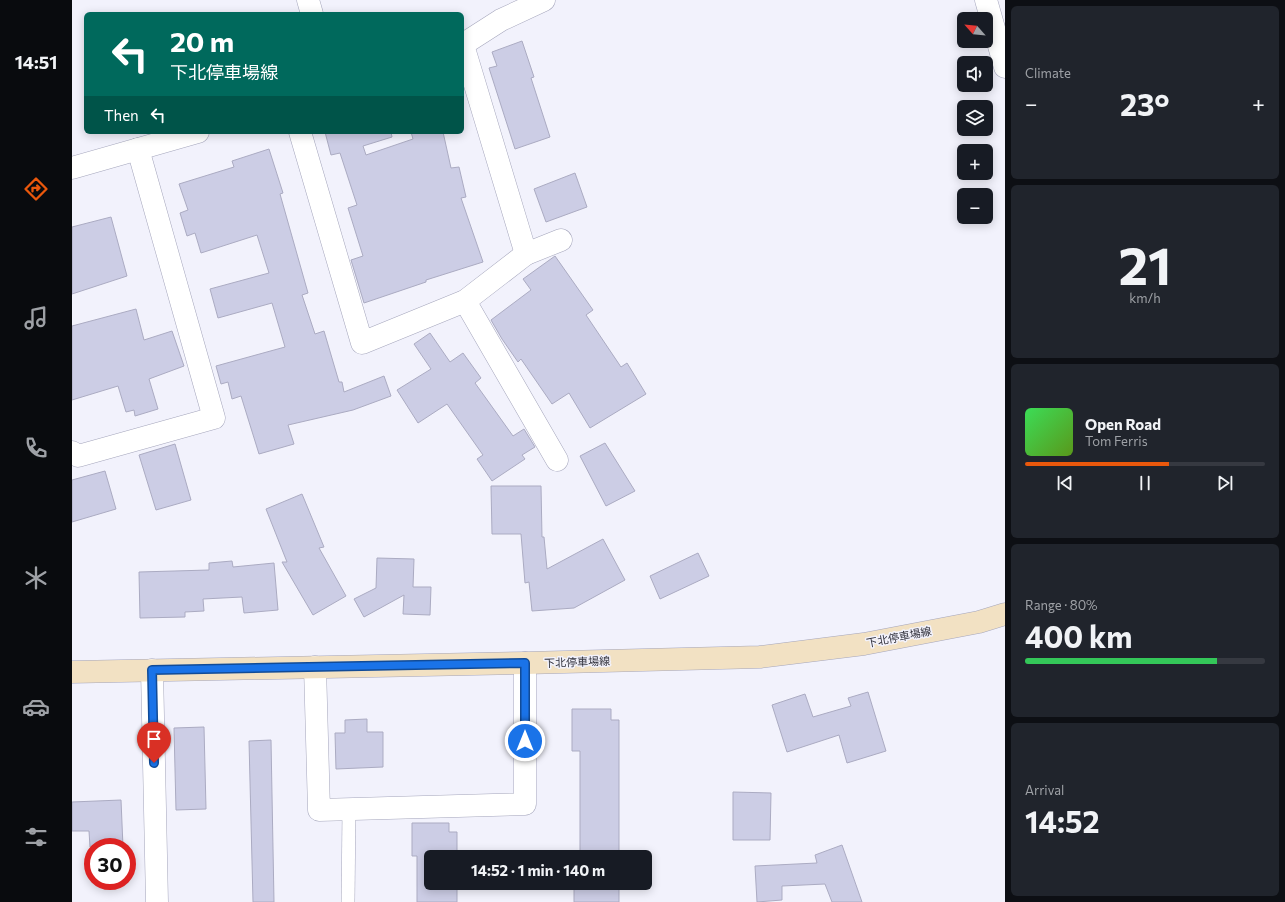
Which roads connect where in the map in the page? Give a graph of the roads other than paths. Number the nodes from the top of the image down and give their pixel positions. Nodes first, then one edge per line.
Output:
1 (308, 0) edge
2 (544, 0) edge
3 (986, 0) edge
4 (311, 12) edge
5 (464, 44) edge
6 (464, 48) edge
7 (1005, 67) edge
8 (191, 134) edge
9 (301, 134) edge
10 (138, 149) junction
11 (72, 168) edge
12 (560, 240) dead end
13 (526, 254) junction
14 (465, 301) junction
15 (72, 452) edge
16 (557, 460) dead end
17 (1005, 614) edge
18 (525, 663) junction
19 (315, 667) junction
20 (152, 670) junction
21 (72, 672) edge
22 (349, 810) junction
23 (157, 902) edge
24 (348, 902) edge

1 - 4 street
2 - 5 street
3 - 7 street
6 - 13 street
8 - 10 street
9 - 14 street
10 - 11 street
10 - 15 street
12 - 13 street
13 - 14 street
14 - 16 street
17 - 18 main road, 下北停車場線
18 - 19 main road, 下北停車場線
18 - 22 street
19 - 20 main road, 下北停車場線
19 - 22 street
20 - 21 main road, 下北停車場線
20 - 23 street
22 - 24 lane

